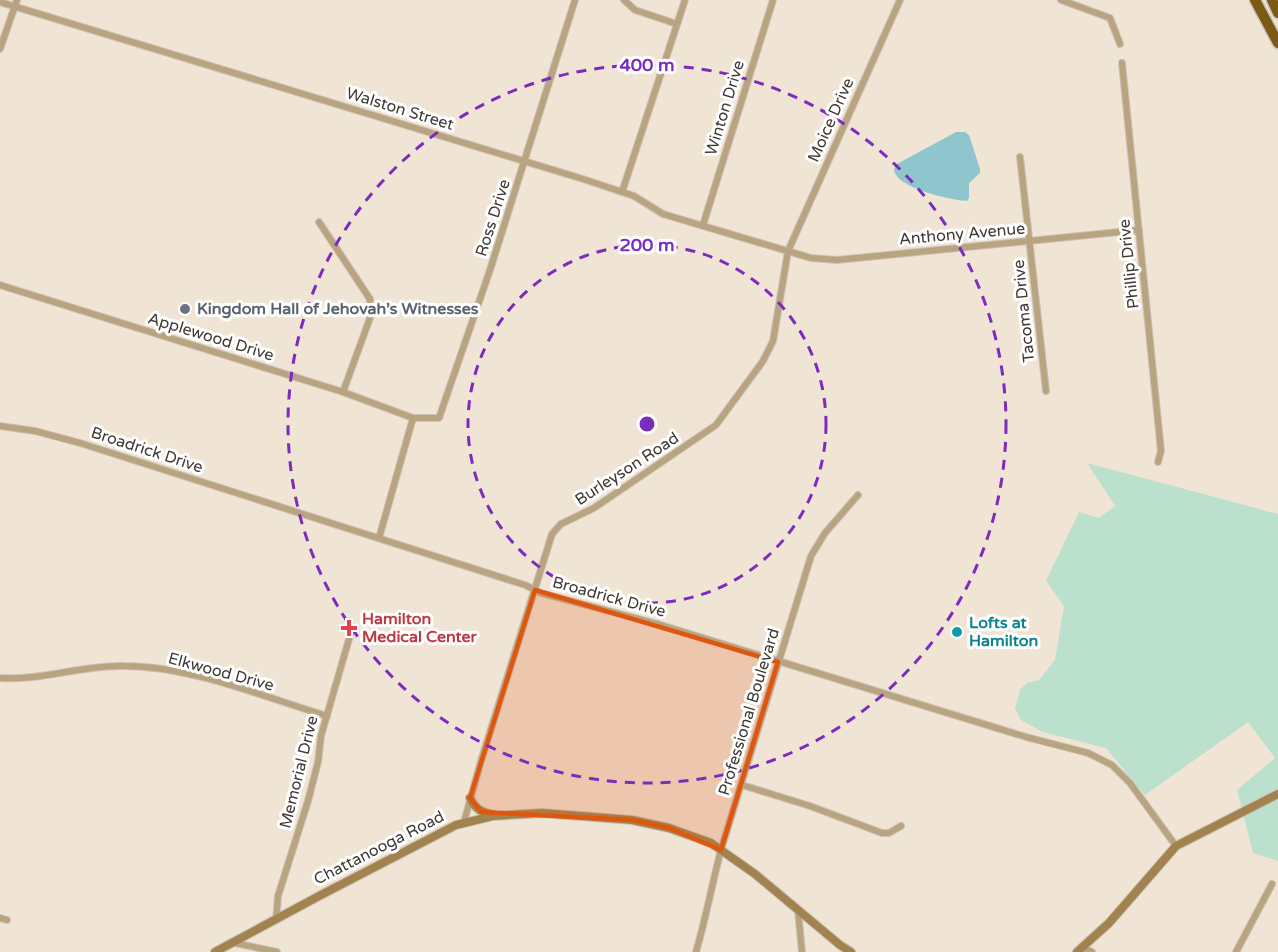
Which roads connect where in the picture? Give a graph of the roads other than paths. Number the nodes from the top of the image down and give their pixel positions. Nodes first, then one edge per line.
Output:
1 (575, 0) edge
2 (624, 0) edge
3 (685, 0) edge
4 (773, 0) edge
5 (900, 0) edge
6 (1061, 0) edge
7 (1255, 0) edge
8 (1272, 0) edge
9 (0, 2) edge
10 (16, 3) edge
11 (1278, 14) edge
12 (677, 24) junction
13 (1278, 43) edge
14 (1120, 44) dead end
15 (0, 49) edge
16 (1122, 63) dead end
17 (1020, 157) dead end
18 (525, 161) junction
19 (621, 192) junction
20 (319, 222) dead end
21 (703, 225) junction
22 (1139, 230) junction
23 (1030, 241) junction
24 (788, 251) junction
25 (0, 285) edge
26 (1046, 391) dead end
27 (343, 392) junction
28 (413, 418) junction
29 (0, 426) edge
30 (1158, 462) dead end
31 (858, 495) dead end
32 (378, 538) junction
33 (535, 590) junction
34 (351, 632) dead end
35 (778, 662) junction
36 (0, 678) edge
37 (327, 716) junction
38 (742, 785) junction
39 (1278, 794) edge
40 (470, 798) junction
41 (498, 816) junction
42 (464, 822) junction
43 (901, 826) dead end
44 (1176, 846) junction
45 (721, 850) junction
46 (1272, 884) dead end
47 (798, 910) junction
48 (276, 920) junction
49 (235, 943) junction
50 (1085, 951) edge
51 (215, 952) edge
52 (277, 952) edge
53 (696, 952) edge
54 (802, 952) edge
55 (851, 952) edge
56 (1236, 952) edge

1 - 18 street, Ross Drive
2 - 12 street
3 - 12 street
4 - 21 street, Winton Drive
5 - 24 street, Moice Drive
6 - 14 street
7 - 13 highway
8 - 11 highway
9 - 10 street, Walston Street
10 - 15 street
10 - 18 street, Walston Street
12 - 19 street
16 - 22 street, Phillip Drive
17 - 23 street, Tacoma Drive
18 - 19 street, Walston Street
18 - 28 street, Ross Drive
19 - 21 street, Walston Street
20 - 27 street
21 - 24 street, Walston Street
22 - 23 street, Anthony Avenue
22 - 30 street, Phillip Drive
23 - 24 street, Anthony Avenue
23 - 26 street, Tacoma Drive
24 - 33 street, Burleyson Road
25 - 27 street, Applewood Drive
27 - 28 street, Applewood Drive
28 - 32 street
29 - 32 street, Broadrick Drive
31 - 35 street, Professional Boulevard
32 - 33 street, Broadrick Drive
33 - 35 street, Broadrick Drive
33 - 40 street, Burleyson Road
34 - 37 street, Memorial Drive
35 - 38 street, Professional Boulevard
35 - 44 street, Broadrick Drive
36 - 37 street, Elkwood Drive
37 - 48 street, Memorial Drive
38 - 43 street
38 - 45 street, Professional Boulevard
39 - 44 main road
40 - 41 main road
40 - 42 street, Burleyson Road
41 - 42 main road, Chattanooga Road
41 - 45 main road, Chattanooga Road
42 - 48 main road, Chattanooga Road
44 - 50 main road
45 - 47 main road, Chattanooga Road
45 - 53 street, Professional Boulevard
46 - 56 street
47 - 54 street
47 - 55 main road, Chattanooga Road
48 - 49 main road, Chattanooga Road
49 - 51 main road, Chattanooga Road
49 - 52 street

